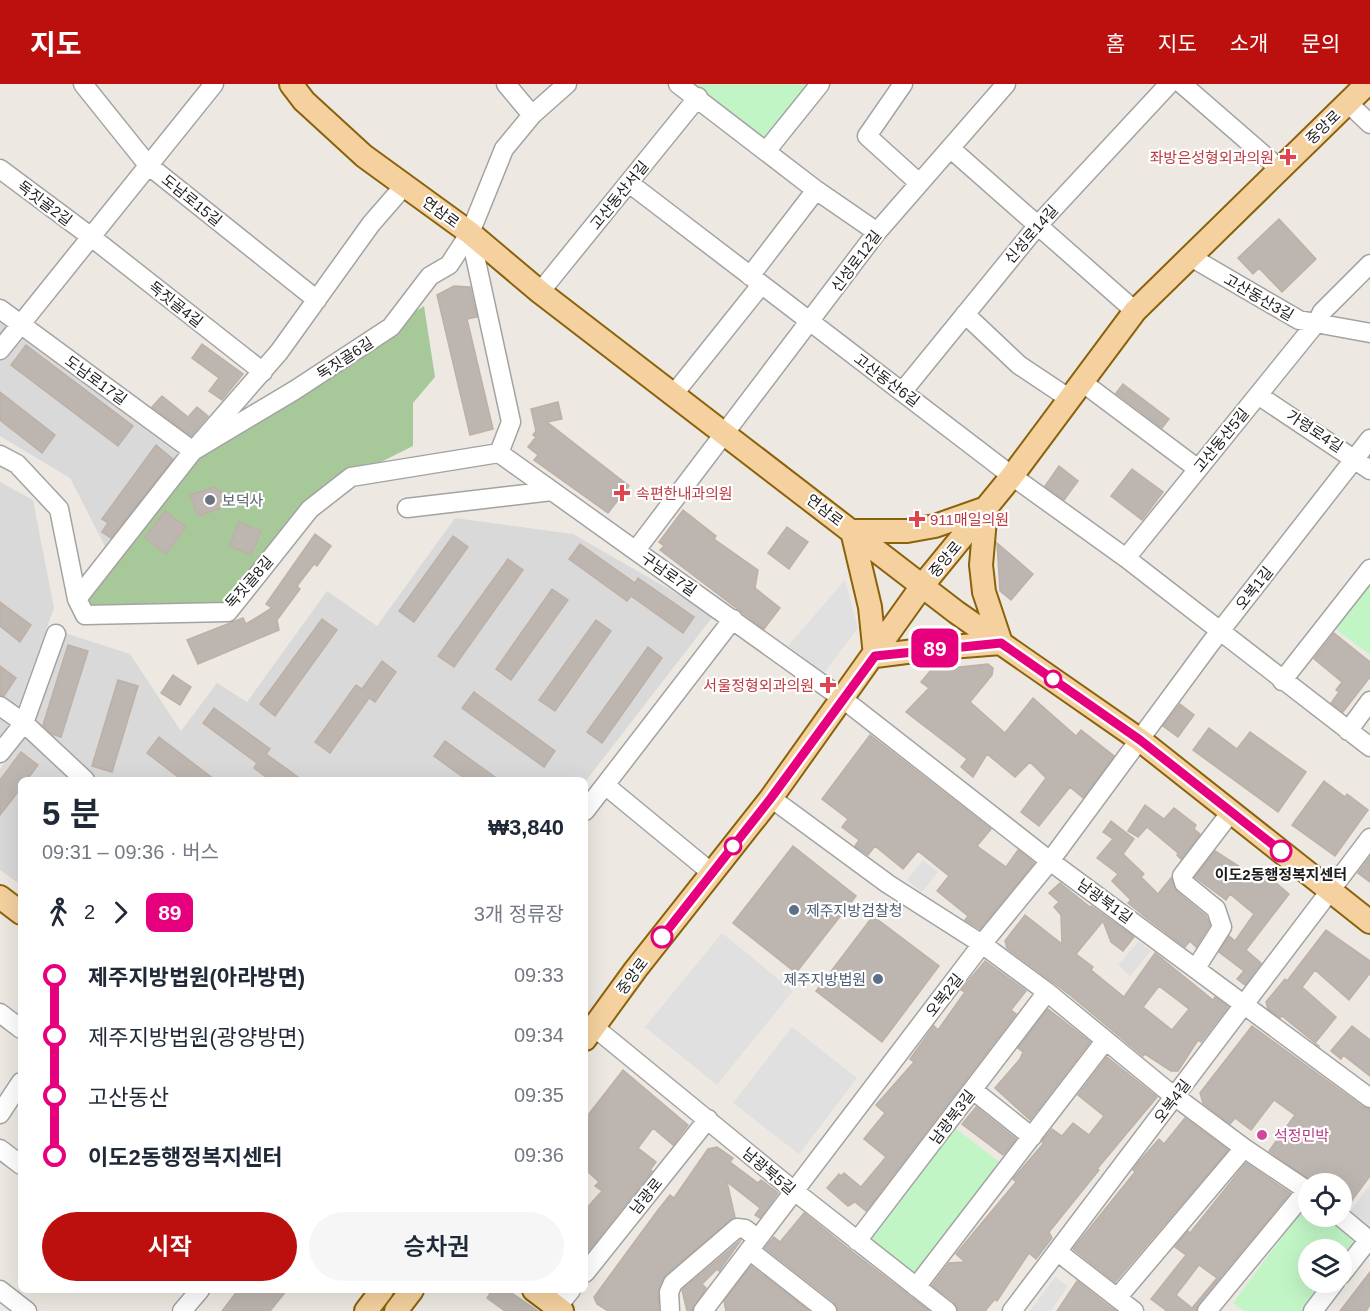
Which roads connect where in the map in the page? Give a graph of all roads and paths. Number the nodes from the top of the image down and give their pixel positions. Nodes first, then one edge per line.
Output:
1 (83, 84) edge
2 (214, 84) edge
3 (291, 84) edge
4 (506, 84) edge
5 (567, 84) edge
6 (678, 84) edge
7 (820, 84) edge
8 (903, 84) edge
9 (1169, 84) edge
10 (1182, 84) edge
11 (1366, 84) edge
12 (995, 87) edge
13 (698, 97) junction
14 (1348, 103) junction
15 (532, 115) junction
16 (1370, 124) edge
17 (950, 148) junction
18 (768, 150) junction
19 (148, 165) junction
20 (0, 169) edge
21 (1280, 169) junction
22 (629, 183) junction
23 (919, 183) junction
24 (404, 186) junction
25 (816, 190) junction
26 (1038, 225) junction
27 (877, 232) junction
28 (470, 233) junction
29 (90, 236) junction
30 (1189, 256) junction
31 (1370, 264) edge
32 (756, 280) junction
33 (540, 292) junction
34 (317, 300) junction
35 (0, 309) edge
36 (1135, 311) junction
37 (965, 314) junction
38 (810, 322) junction
39 (1317, 322) junction
40 (20, 324) junction
41 (1370, 333) edge
42 (0, 350) edge
43 (263, 372) junction
44 (1076, 390) junction
45 (902, 392) junction
46 (673, 395) junction
47 (1258, 395) junction
48 (724, 434) junction
49 (1370, 439) edge
50 (193, 451) junction
51 (499, 453) junction
52 (0, 455) edge
53 (1356, 458) junction
54 (1198, 469) junction
55 (1370, 470) edge
56 (1012, 476) junction
57 (552, 491) junction
58 (407, 508) dead end
59 (986, 508) junction
60 (852, 531) junction
61 (636, 550) junction
62 (1126, 558) junction
63 (1370, 569) edge
64 (922, 586) junction
65 (77, 599) junction
66 (733, 620) junction
67 (1219, 633) junction
68 (56, 634) dead end
69 (1001, 643) junction
70 (875, 656) junction
71 (1282, 681) junction
72 (843, 699) junction
73 (1370, 701) edge
74 (0, 706) edge
75 (24, 723) junction
76 (1348, 731) junction
77 (1140, 740) junction
78 (1370, 747) edge
79 (0, 753) edge
80 (82, 777) edge
81 (605, 785) junction
82 (771, 798) junction
83 (588, 807) edge
84 (1231, 812) junction
85 (1370, 838) edge
86 (1050, 861) junction
87 (713, 874) junction
88 (1331, 890) junction
89 (0, 897) edge
90 (18, 911) edge
91 (1370, 922) edge
92 (982, 944) junction
93 (1196, 968) junction
94 (1047, 992) junction
95 (1246, 1005) junction
96 (0, 1013) edge
97 (18, 1027) edge
98 (589, 1033) edge
99 (1106, 1041) junction
100 (18, 1087) edge
101 (973, 1090) junction
102 (1175, 1096) junction
103 (1370, 1098) edge
104 (0, 1114) edge
105 (708, 1119) junction
106 (1032, 1137) junction
107 (1244, 1148) junction
108 (0, 1149) edge
109 (18, 1163) edge
110 (1298, 1184) edge
111 (793, 1190) junction
112 (1298, 1201) edge
113 (1352, 1225) edge
114 (1370, 1239) edge
115 (857, 1241) junction
116 (753, 1244) junction
117 (1058, 1252) junction
118 (1352, 1261) edge
119 (588, 1269) edge
120 (916, 1287) junction
121 (0, 1290) edge
122 (193, 1293) edge
123 (380, 1293) edge
124 (410, 1293) edge
125 (539, 1293) edge
126 (1327, 1293) edge
127 (1117, 1298) junction
128 (561, 1305) edge
129 (709, 1309) edge
130 (27, 1311) edge
131 (182, 1311) edge
132 (366, 1311) edge
133 (396, 1311) edge
134 (670, 1311) edge
135 (827, 1311) edge
136 (947, 1311) edge
137 (1012, 1311) edge
138 (1134, 1311) edge
139 (1207, 1311) edge
140 (1313, 1311) edge

1 - 19 street, 도남로15길
2 - 19 street
3 - 24 main road, 연삼로
4 - 15 street
5 - 15 street, 독짓골6길
6 - 13 street
7 - 18 street
8 - 23 street
9 - 26 street, 신성로14길
10 - 21 street
11 - 14 main road, 중앙로
12 - 17 street, 신성로12길
13 - 18 street
13 - 22 street, 고산동산서길
14 - 16 street
14 - 21 main road, 중앙로
15 - 28 street, 독짓골6길
17 - 23 street, 신성로12길
17 - 26 street
18 - 25 street
19 - 29 street
19 - 34 street, 도남로15길
20 - 29 street, 독짓골2길
21 - 30 main road, 중앙로
22 - 32 street, 고산동산6길
22 - 33 street, 고산동산서길
23 - 27 street, 신성로12길
24 - 28 main road, 연삼로
24 - 34 street, 독짓골6길
25 - 27 street
25 - 32 street
26 - 36 street
26 - 37 street, 신성로14길
27 - 38 street, 신성로12길
28 - 33 main road, 연삼로
28 - 50 street, 독짓골6길
28 - 51 street
29 - 40 street
29 - 43 street, 독짓골4길
30 - 36 main road, 중앙로
30 - 39 street, 고산동산3길
31 - 39 street, 고산동산5길
32 - 38 street, 고산동산6길
32 - 46 street
33 - 46 main road, 연삼로
34 - 43 street, 독짓골6길
35 - 40 street, 도남로17길
36 - 44 main road, 중앙로
37 - 44 street
37 - 45 street, 신성로14길
38 - 45 street, 고산동산6길
38 - 48 street, 신성로12길
39 - 41 street, 고산동산3길
39 - 47 street, 고산동산5길
40 - 42 street
40 - 50 street, 도남로17길
43 - 50 street, 독짓골6길
44 - 54 street
44 - 56 main road, 중앙로
45 - 56 street, 고산동산6길
46 - 48 main road, 연삼로
47 - 53 street, 가령로4길
47 - 54 street, 고산동산5길
48 - 60 main road, 연삼로
48 - 61 street, 구남로7길
49 - 53 street, 오복1길
50 - 65 street, 독짓골6길
51 - 57 street
51 - 65 street, 독짓골8길
52 - 65 street
53 - 55 street, 가령로4길
53 - 67 street, 오복1길
54 - 62 street, 고산동산5길
56 - 59 main road, 중앙로
56 - 62 street
57 - 58 street
57 - 61 street
59 - 60 main road
59 - 64 main road, 중앙로
59 - 69 main road
60 - 64 main road, 연삼로
60 - 70 main road
61 - 66 street, 구남로7길
62 - 67 street
63 - 71 street
64 - 69 main road, 연삼로
64 - 70 main road, 중앙로
66 - 72 street, 구남로7길
66 - 81 street
67 - 71 street
67 - 77 street, 오복1길
68 - 75 street
69 - 70 main road
69 - 77 main road, 연삼로
70 - 72 main road, 중앙로
71 - 76 street
72 - 82 main road, 중앙로
72 - 86 street, 남광북1길
73 - 76 street
74 - 75 street
75 - 79 street
75 - 80 street
76 - 78 street
77 - 84 main road, 연삼로
77 - 86 street, 오복2길
81 - 83 street
81 - 87 street
82 - 87 main road, 중앙로
82 - 92 street
84 - 88 main road, 연삼로
84 - 93 street
85 - 88 street, 오복4길
86 - 92 street, 오복2길
86 - 93 street, 남광북1길
87 - 98 main road, 중앙로
88 - 91 main road, 연삼로
88 - 95 street, 오복4길
89 - 90 main road
92 - 94 street
92 - 111 street, 오복2길
93 - 95 street, 남광북1길
94 - 99 street
94 - 101 street, 남광북3길
95 - 102 street, 오복4길
95 - 103 street, 남광북1길
96 - 97 street
98 - 105 street, 남광북5길
99 - 102 street
99 - 106 street
100 - 104 street
101 - 106 street
101 - 115 street, 남광북3길
102 - 107 street
102 - 117 street, 오복4길
105 - 111 street, 남광북5길
105 - 119 street, 남광로
106 - 120 street
107 - 110 street
107 - 127 street
108 - 109 street
111 - 115 street, 남광북5길
111 - 116 street, 오복2길
112 - 139 street
113 - 114 street
114 - 118 street
115 - 120 street, 남광북5길
116 - 129 street, 오복2길
116 - 134 street
116 - 135 street
117 - 127 street
117 - 137 street, 오복4길
120 - 136 street, 남광북5길
121 - 130 street
122 - 131 street
123 - 132 main road
124 - 133 main road
125 - 128 main road
126 - 140 street
127 - 138 street

